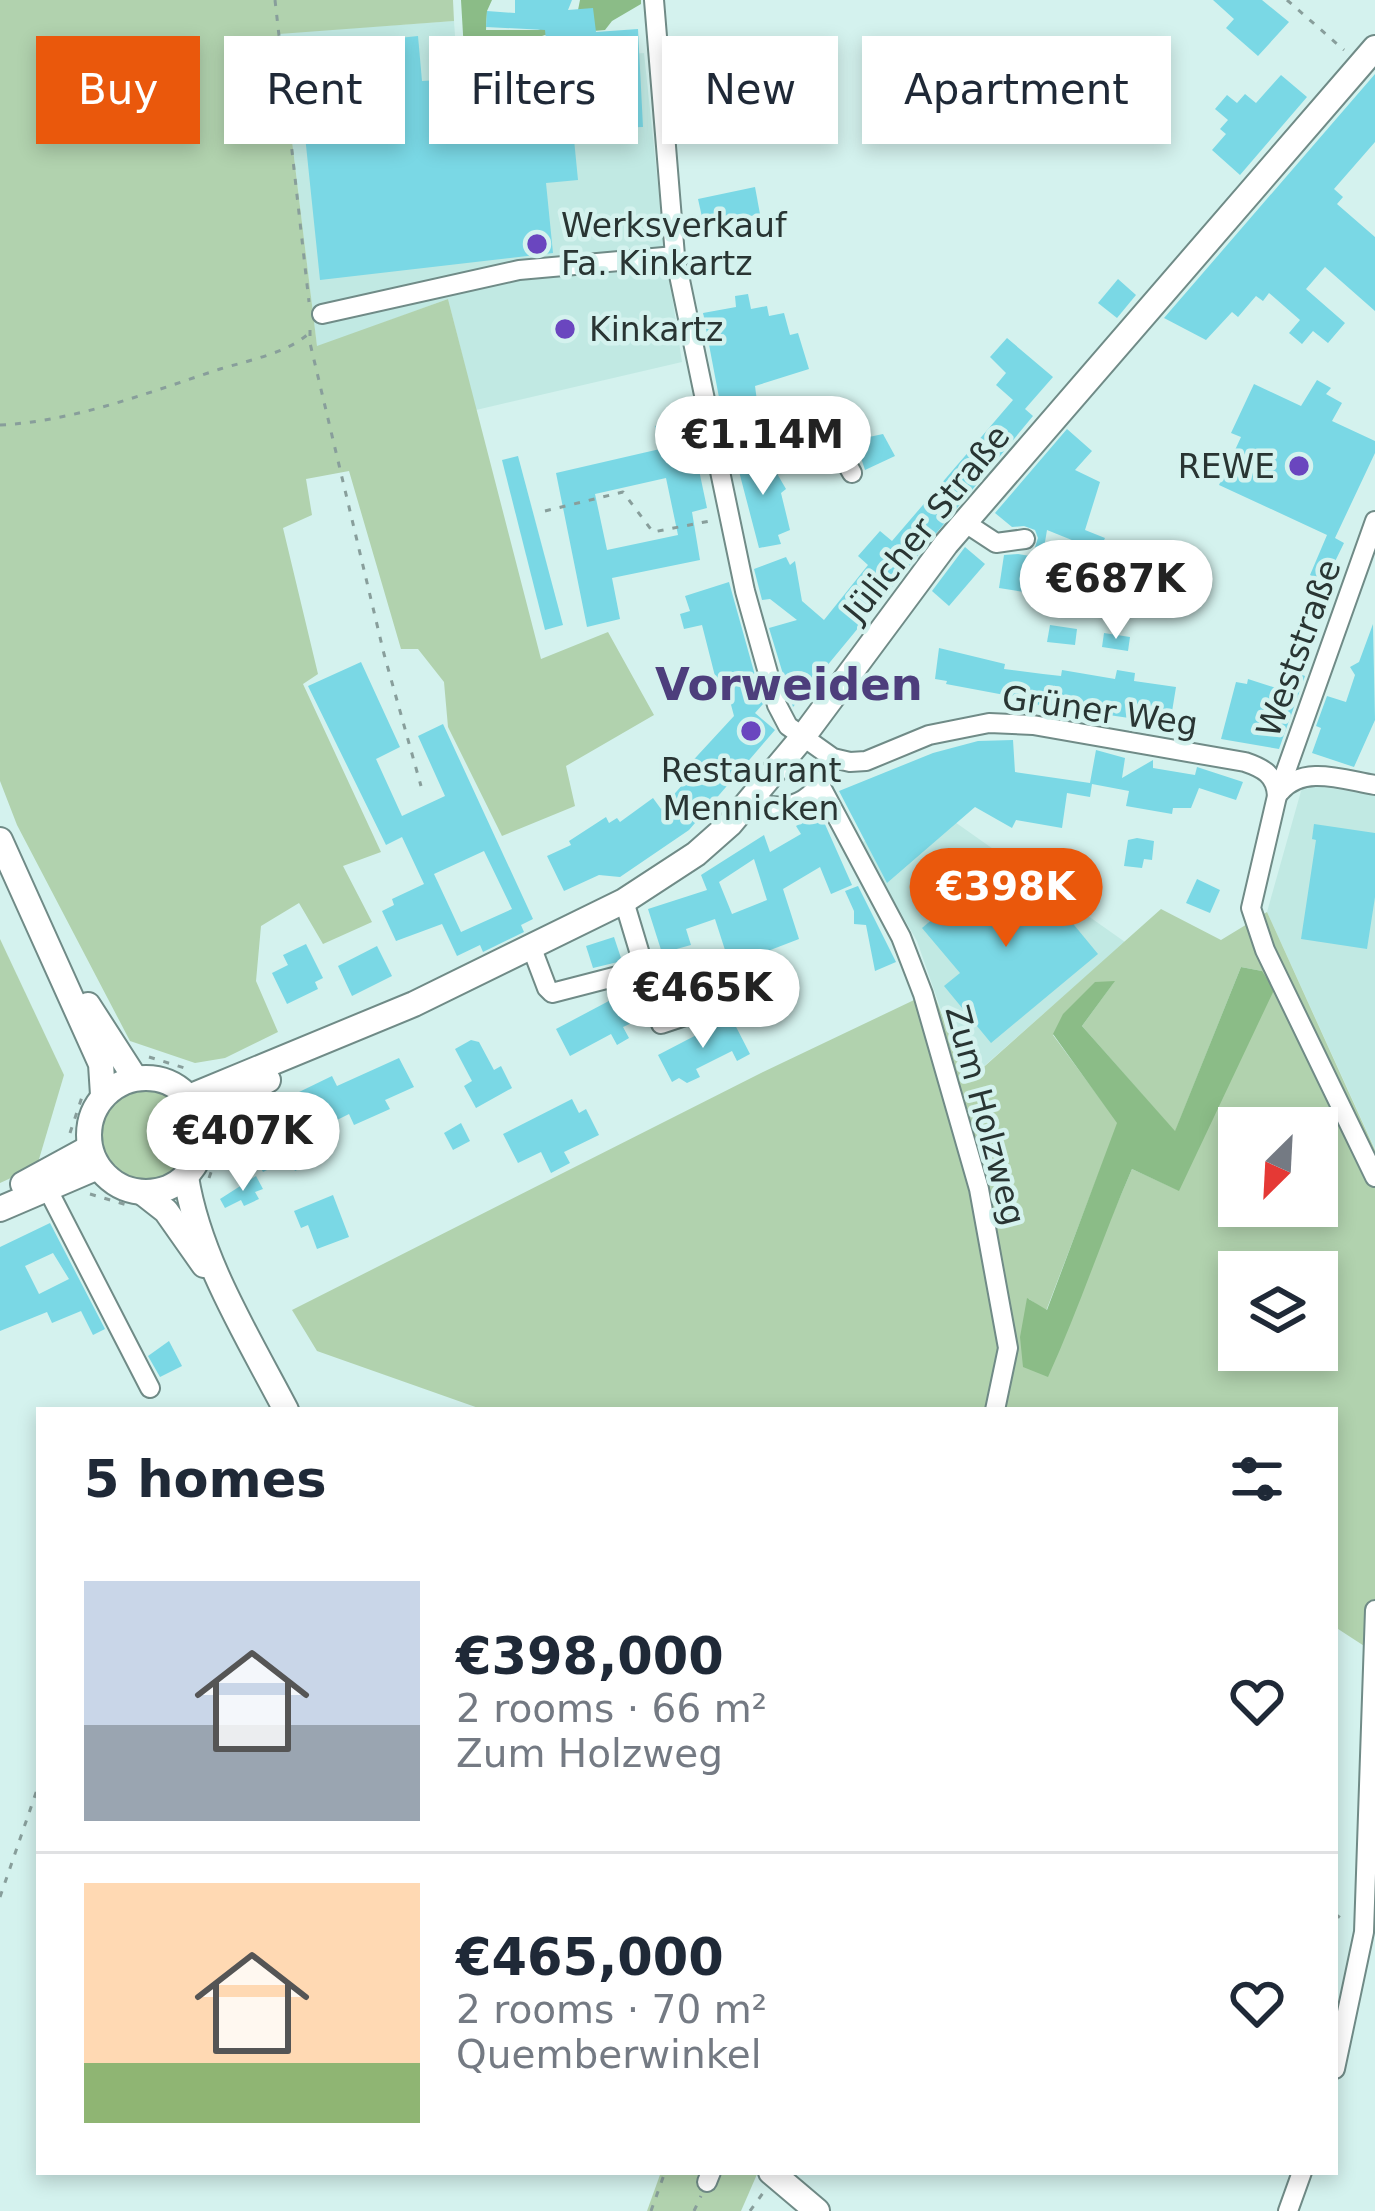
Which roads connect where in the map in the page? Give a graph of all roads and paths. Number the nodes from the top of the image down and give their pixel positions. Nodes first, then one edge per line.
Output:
1 (275, 0) edge
2 (654, 0) edge
3 (1287, 0) edge
4 (1368, 56) edge
5 (675, 256) junction
6 (322, 314) dead end
7 (310, 331) junction
8 (0, 425) edge
9 (715, 446) junction
10 (852, 473) dead end
11 (544, 511) dead end
12 (729, 517) junction
13 (1375, 521) edge
14 (964, 522) junction
15 (1025, 539) dead end
16 (802, 738) junction
17 (832, 758) junction
18 (820, 785) junction
19 (1375, 785) edge
20 (422, 786) dead end
21 (1277, 796) junction
22 (752, 800) junction
23 (0, 841) edge
24 (624, 902) junction
25 (32, 914) junction
26 (531, 946) junction
27 (644, 969) junction
28 (712, 1007) dead end
29 (353, 1031) junction
30 (119, 1055) junction
31 (135, 1078) junction
32 (218, 1086) junction
33 (93, 1093) junction
34 (189, 1097) junction
35 (213, 1136) junction
36 (81, 1163) junction
37 (198, 1177) junction
38 (1375, 1177) edge
39 (47, 1188) junction
40 (0, 1198) edge
41 (140, 1200) junction
42 (0, 1209) edge
43 (230, 1301) junction
44 (151, 1388) dead end
45 (284, 1407) edge
46 (996, 1407) edge
47 (1375, 1610) edge
48 (36, 1793) edge
49 (0, 1897) edge
50 (1338, 2055) edge
51 (664, 2175) edge
52 (1301, 2175) edge
53 (768, 2182) edge
54 (651, 2211) edge
55 (750, 2211) edge
56 (817, 2211) edge
57 (1288, 2211) edge

1 - 7 path
2 - 5 street
3 - 4 path
4 - 14 main road, Jülicher Straße
5 - 6 street
5 - 9 street
7 - 8 path
7 - 20 path
9 - 10 street
9 - 12 street
11 - 12 path
12 - 16 street
13 - 21 street, Weststraße
14 - 15 street
14 - 16 main road, Jülicher Straße
16 - 17 street
16 - 22 main road, Jülicher Straße
17 - 18 street
17 - 21 street, Grüner Weg
18 - 22 street
18 - 46 street, Zum Holzweg
19 - 21 street
21 - 38 street, Weststraße
22 - 24 main road, Jülicher Straße
23 - 25 main road
24 - 26 main road, Jülicher Straße
24 - 27 street
25 - 30 main road
25 - 33 main road
26 - 27 street
26 - 29 main road, Jülicher Straße
27 - 28 street
29 - 32 main road
29 - 35 main road
30 - 31 main road
30 - 32 path
31 - 33 main road
31 - 34 main road
32 - 34 main road
33 - 36 main road
33 - 36 path
34 - 35 main road
35 - 37 path
35 - 37 main road
36 - 39 main road
36 - 40 main road
36 - 41 main road
36 - 41 path
37 - 41 main road
37 - 43 main road
39 - 42 main road
39 - 44 street
41 - 43 main road
43 - 45 main road
47 - 50 street
48 - 49 path
51 - 54 path
52 - 57 street
53 - 55 path
53 - 56 main road

